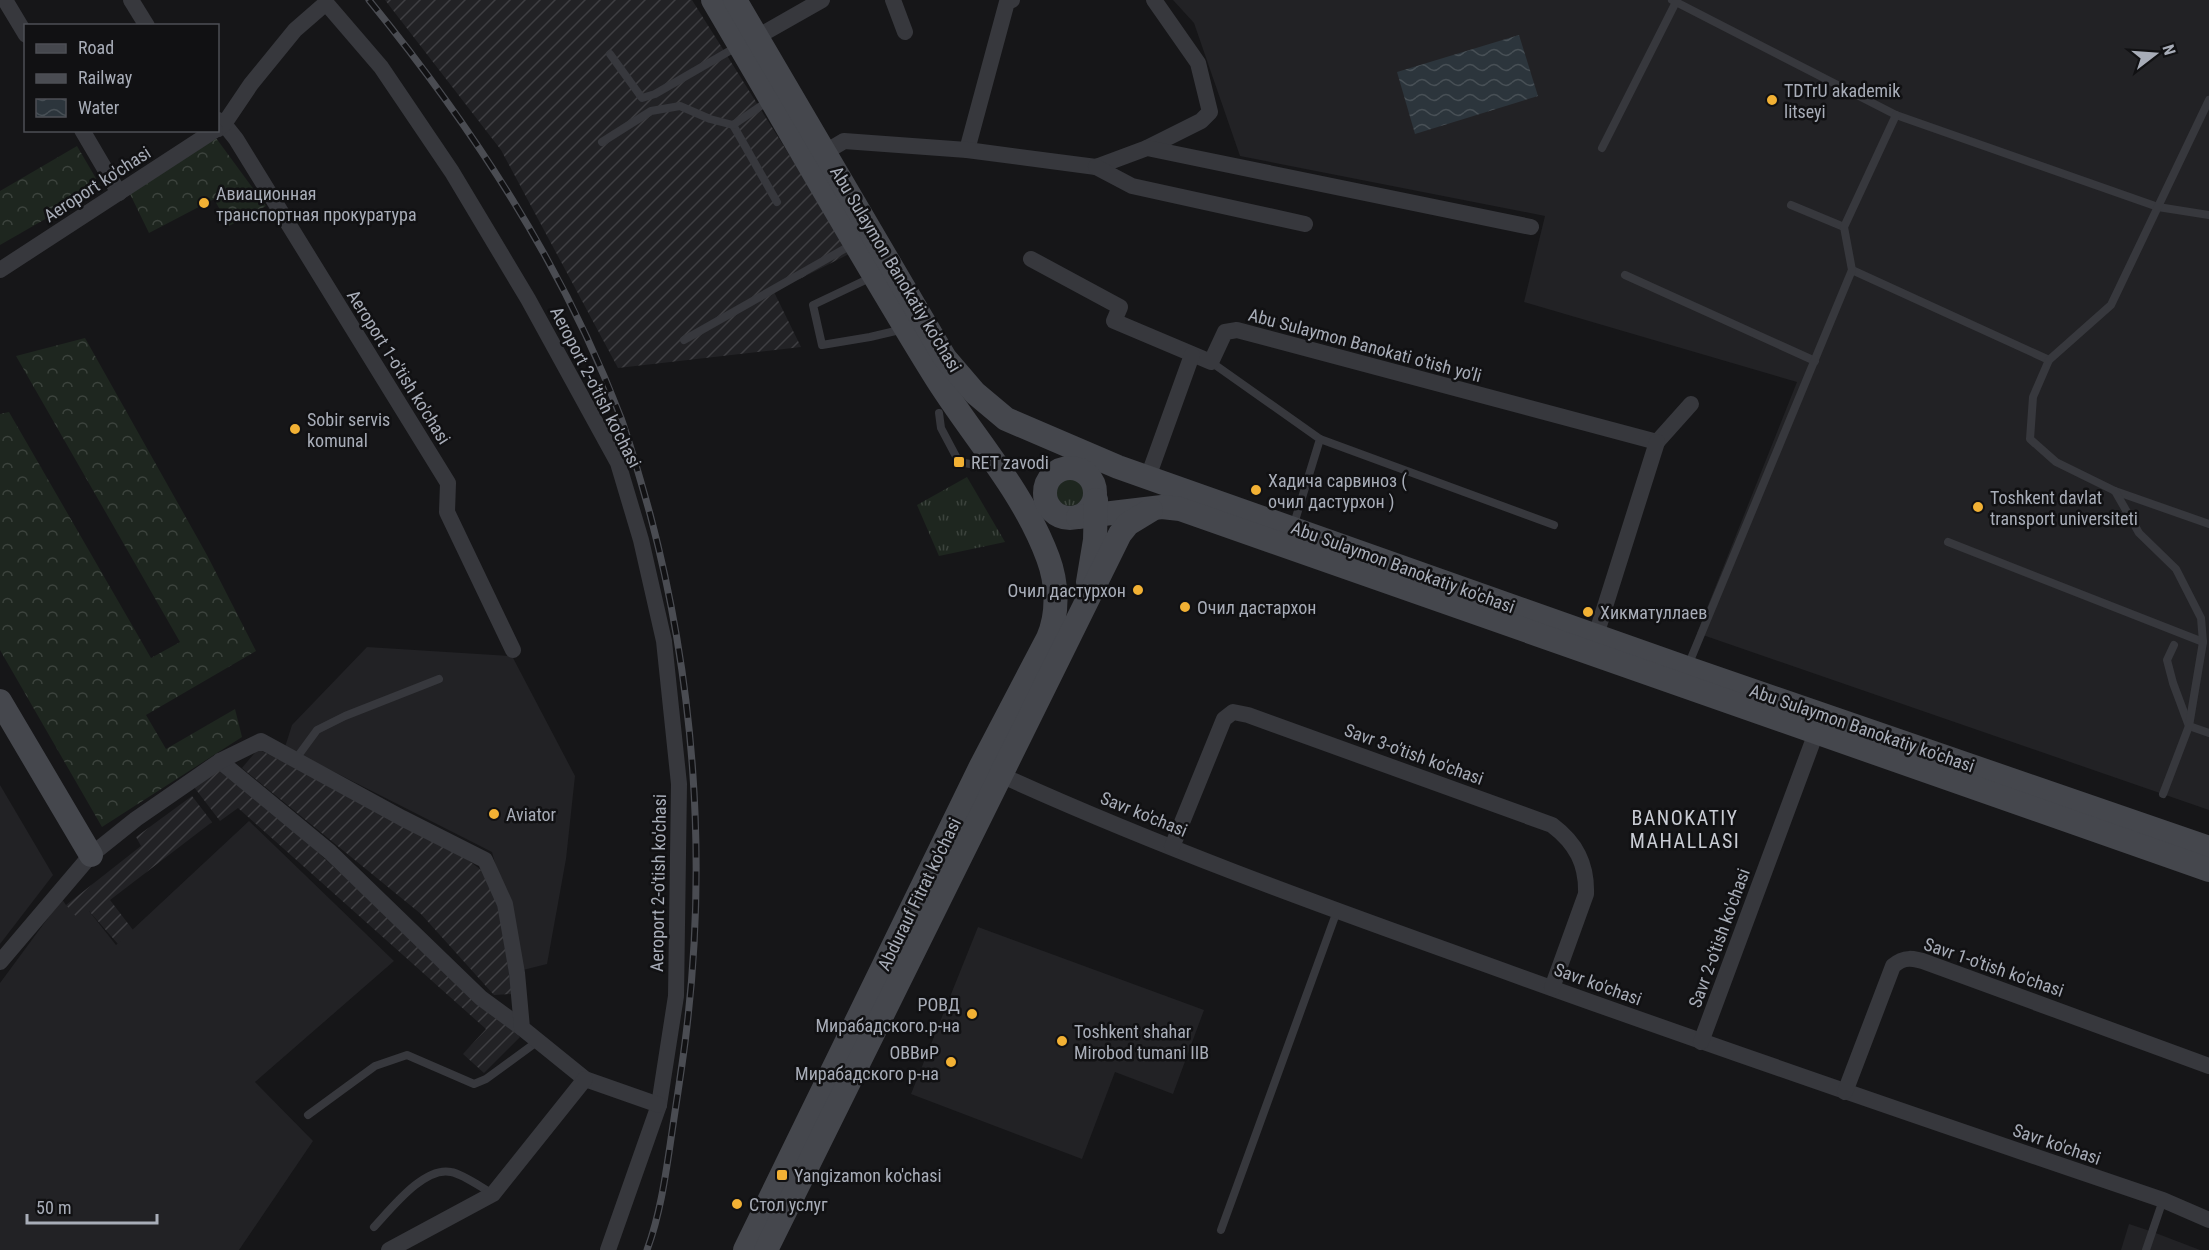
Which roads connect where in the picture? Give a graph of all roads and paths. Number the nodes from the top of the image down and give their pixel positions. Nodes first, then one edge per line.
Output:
1 (5, 0) edge
2 (131, 0) edge
3 (713, 0) edge
4 (735, 0) edge
5 (822, 0) edge
6 (893, 0) edge
7 (1012, 0) edge
8 (1154, 0) edge
9 (1675, 1) edge
10 (146, 24) edge
11 (24, 32) edge
12 (905, 32) dead end
13 (748, 41) junction
14 (610, 54) dead end
15 (771, 99) junction
16 (2209, 100) edge
17 (1896, 115) junction
18 (219, 125) edge
19 (733, 125) junction
20 (219, 127) edge
21 (83, 132) edge
22 (209, 132) edge
23 (602, 142) dead end
24 (1147, 148) junction
25 (1602, 148) dead end
26 (967, 150) junction
27 (817, 157) junction
28 (1096, 167) junction
29 (119, 193) junction
30 (777, 202) dead end
31 (1791, 205) dead end
32 (2158, 207) junction
33 (2209, 216) edge
34 (1305, 224) dead end
35 (1531, 227) dead end
36 (1844, 227) junction
37 (856, 242) junction
38 (1031, 259) dead end
39 (0, 270) edge
40 (1852, 270) junction
41 (1625, 275) dead end
42 (876, 276) junction
43 (906, 328) junction
44 (684, 340) dead end
45 (1192, 355) junction
46 (2049, 360) junction
47 (1815, 361) junction
48 (1211, 362) junction
49 (1691, 404) dead end
50 (939, 413) dead end
51 (1043, 436) junction
52 (1320, 439) junction
53 (1657, 442) junction
54 (1118, 467) junction
55 (1001, 469) junction
56 (1080, 470) junction
57 (1148, 477) junction
58 (2115, 491) junction
59 (1048, 503) junction
60 (1162, 507) junction
61 (1090, 509) junction
62 (2209, 524) edge
63 (1554, 525) dead end
64 (1293, 528) junction
65 (1948, 542) dead end
66 (1045, 550) junction
67 (1596, 635) junction
68 (1057, 642) junction
69 (2203, 642) junction
70 (2174, 645) dead end
71 (513, 650) dead end
72 (1687, 668) junction
73 (439, 679) dead end
74 (0, 701) edge
75 (1819, 722) junction
76 (2189, 726) junction
77 (2209, 733) edge
78 (295, 760) junction
79 (220, 761) junction
80 (992, 770) junction
81 (2163, 794) dead end
82 (1172, 847) junction
83 (2209, 848) edge
84 (90, 855) junction
85 (2209, 870) edge
86 (1337, 911) junction
87 (0, 962) edge
88 (1552, 988) junction
89 (522, 1028) junction
90 (538, 1041) junction
91 (1701, 1042) junction
92 (2209, 1066) edge
93 (585, 1079) junction
94 (1845, 1092) junction
95 (658, 1105) junction
96 (308, 1115) dead end
97 (493, 1194) junction
98 (2163, 1200) junction
99 (2209, 1220) edge
100 (374, 1227) dead end
101 (1221, 1230) dead end
102 (388, 1250) edge
103 (608, 1250) edge
104 (746, 1250) edge
105 (766, 1250) edge
106 (2146, 1250) edge

1 - 11 street
2 - 10 street
3 - 13 main road, Abu Sulaymon Banokatiy ko'chasi
4 - 13 main road, Abu Sulaymon Banokatiy ko'chasi
5 - 13 street
6 - 12 street
7 - 26 street
8 - 24 street
9 - 17 lane
9 - 25 lane
13 - 14 lane
13 - 15 main road, Abu Sulaymon Banokatiy ko'chasi
13 - 27 main road, Abu Sulaymon Banokatiy ko'chasi
15 - 19 lane
15 - 27 main road, Abu Sulaymon Banokatiy ko'chasi
16 - 32 lane
17 - 32 lane
17 - 36 lane
18 - 95 street, Aeroport 2-o'tish ko'chasi
19 - 23 lane
19 - 30 lane
20 - 71 street, Aeroport 1-o'tish ko'chasi
21 - 29 street
22 - 29 street, Aeroport ko'chasi
24 - 28 street
24 - 35 street
26 - 27 street
26 - 28 street
27 - 37 main road, Abu Sulaymon Banokatiy ko'chasi
27 - 51 main road, Abu Sulaymon Banokatiy ko'chasi
28 - 34 street
29 - 39 street, Aeroport ko'chasi
31 - 36 lane
32 - 33 lane
32 - 46 lane
36 - 40 lane
37 - 42 main road, Abu Sulaymon Banokatiy ko'chasi
37 - 44 lane
38 - 45 street
40 - 46 lane
40 - 47 lane
41 - 47 lane
42 - 43 main road, Abu Sulaymon Banokatiy ko'chasi
42 - 43 lane
43 - 55 main road, Abu Sulaymon Banokatiy ko'chasi
45 - 48 street
45 - 57 street
46 - 58 lane
47 - 72 lane
48 - 52 lane
48 - 53 street, Abu Sulaymon Banokati o'tish yo'li
49 - 53 street
50 - 55 lane
51 - 54 main road, Abu Sulaymon Banokatiy ko'chasi
51 - 56 main road
52 - 63 lane
52 - 64 lane
53 - 67 street
54 - 56 main road
54 - 57 main road, Abu Sulaymon Banokatiy ko'chasi
55 - 59 main road
55 - 66 main road, Abu Sulaymon Banokatiy ko'chasi
56 - 59 main road
56 - 61 main road
57 - 64 main road, Abu Sulaymon Banokatiy ko'chasi
58 - 62 lane
58 - 69 lane
59 - 61 main road
59 - 66 main road
60 - 61 main road, Abu Sulaymon Banokatiy ko'chasi
60 - 68 main road, Abdurauf Fitrat ko'chasi
60 - 75 main road, Abu Sulaymon Banokatiy ko'chasi
61 - 68 main road, Abdurauf Fitrat ko'chasi
64 - 67 main road, Abu Sulaymon Banokatiy ko'chasi
65 - 69 lane
66 - 68 main road, Abu Sulaymon Banokatiy ko'chasi
67 - 72 main road, Abu Sulaymon Banokatiy ko'chasi
68 - 80 main road, Abdurauf Fitrat ko'chasi
69 - 76 lane
70 - 76 lane
72 - 75 main road, Abu Sulaymon Banokatiy ko'chasi
73 - 78 lane
74 - 84 main road
75 - 83 main road, Abu Sulaymon Banokatiy ko'chasi
75 - 85 main road, Abu Sulaymon Banokatiy ko'chasi
75 - 91 street, Savr 2-o'tish ko'chasi
76 - 77 lane
76 - 81 lane
78 - 79 street
78 - 89 street
79 - 84 street
79 - 89 street
80 - 82 street, Savr ko'chasi
80 - 104 main road, Abdurauf Fitrat ko'chasi
80 - 105 main road, Abdurauf Fitrat ko'chasi
82 - 86 street, Savr ko'chasi
82 - 88 street, Savr 3-o'tish ko'chasi
84 - 87 street
86 - 88 street, Savr ko'chasi
86 - 101 lane
88 - 91 street, Savr ko'chasi
89 - 90 street
90 - 93 street
90 - 96 lane
91 - 94 street, Savr ko'chasi
92 - 94 street, Savr 1-o'tish ko'chasi
93 - 95 street
93 - 97 street
94 - 98 street, Savr ko'chasi
95 - 103 street, Aeroport 2-o'tish ko'chasi
97 - 100 lane
97 - 102 street
98 - 99 street, Savr ko'chasi
98 - 106 lane

